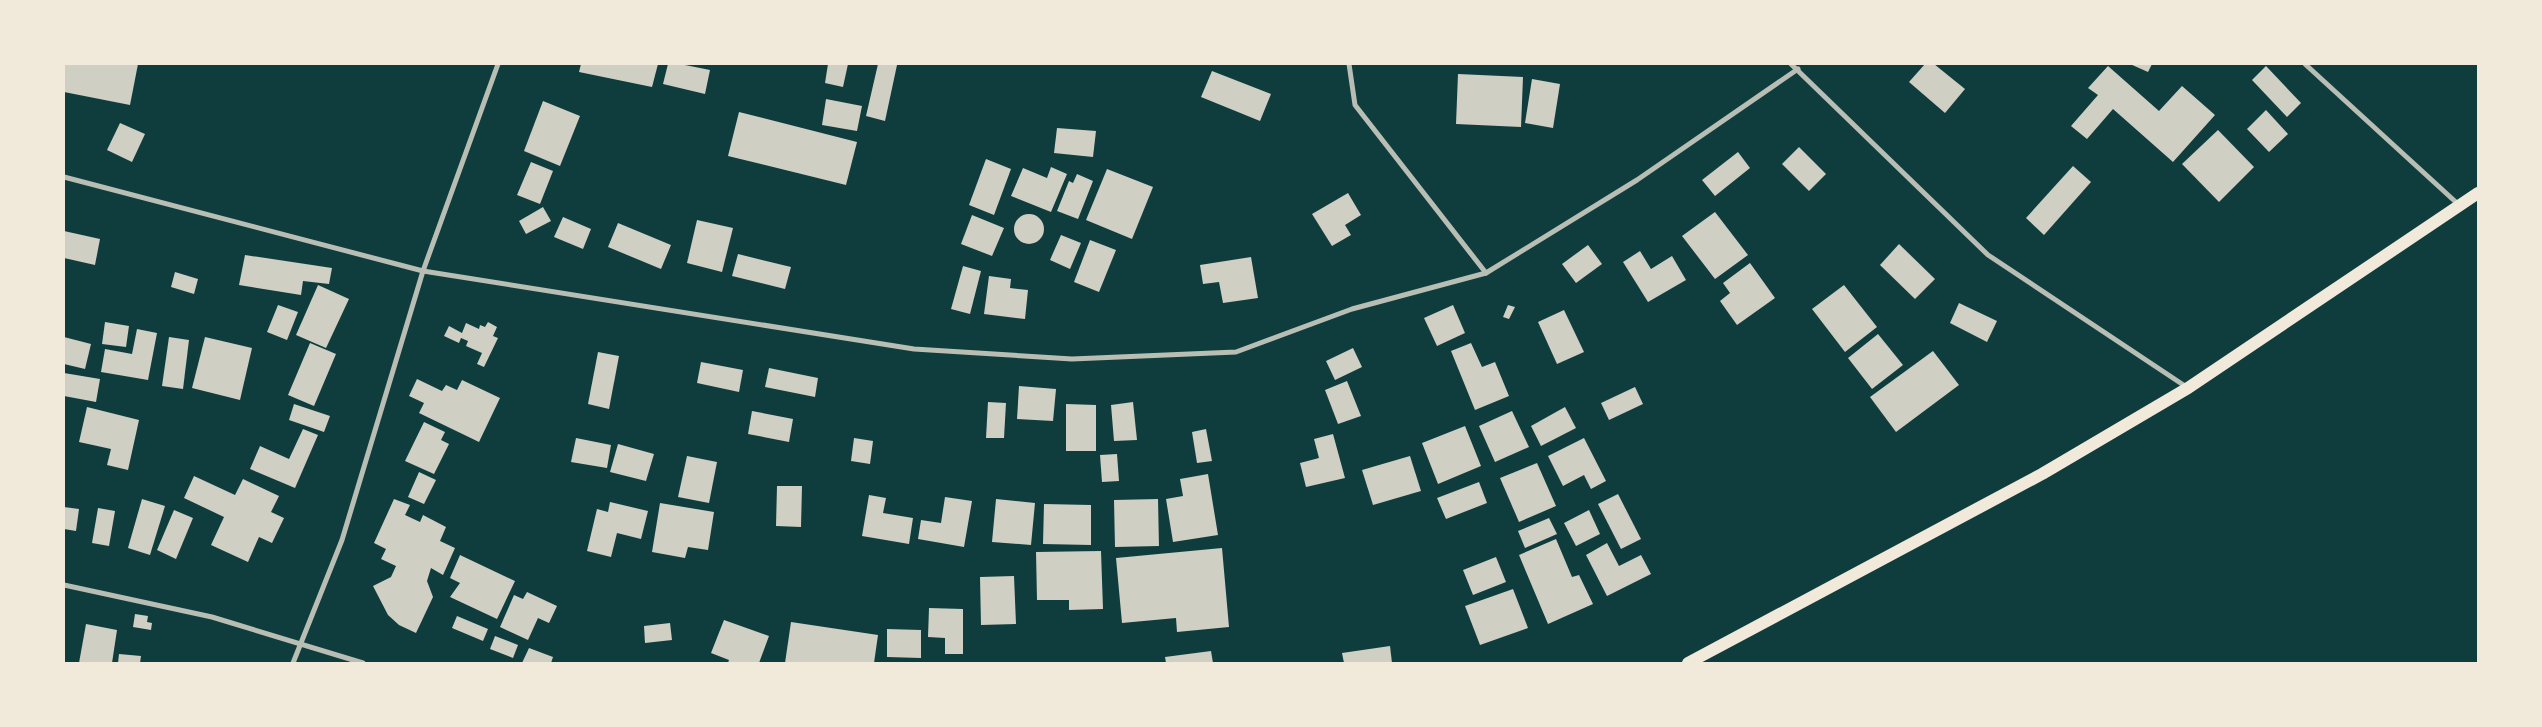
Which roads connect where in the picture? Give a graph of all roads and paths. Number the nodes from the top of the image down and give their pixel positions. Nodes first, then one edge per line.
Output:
1 (498, 64) edge
2 (1349, 64) edge
3 (1791, 64) edge
4 (2304, 64) edge
5 (1798, 69) junction
6 (64, 177) edge
7 (2478, 193) edge
8 (2460, 206) junction
9 (423, 271) junction
10 (1486, 273) junction
11 (2188, 388) junction
12 (64, 585) edge
13 (301, 644) junction
14 (293, 663) edge
15 (364, 663) edge
16 (1688, 663) edge

1 - 9 street
2 - 10 street
3 - 5 street
4 - 8 street
5 - 10 street
5 - 11 street
6 - 9 street
7 - 8 main road
8 - 11 main road
9 - 10 street
9 - 13 street
11 - 16 main road
12 - 13 street
13 - 14 street
13 - 15 street

